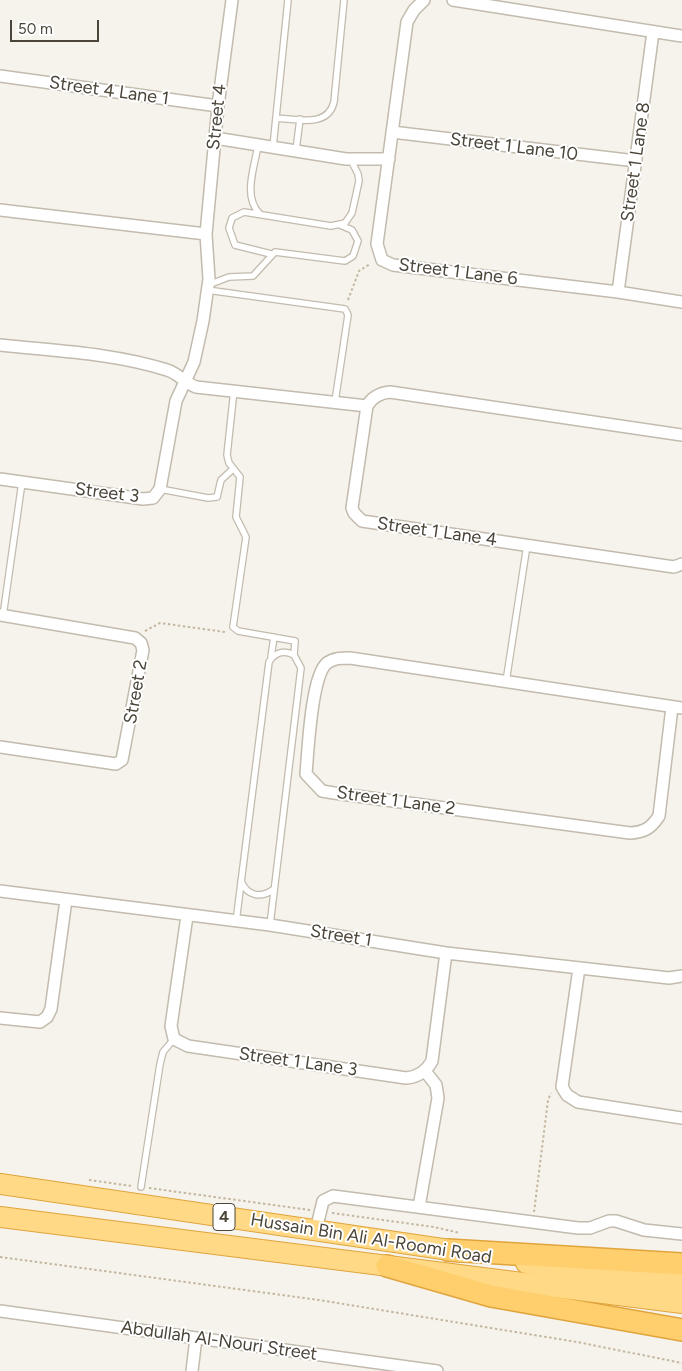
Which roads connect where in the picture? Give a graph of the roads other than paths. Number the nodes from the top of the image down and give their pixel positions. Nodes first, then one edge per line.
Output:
1 (232, 0) edge
2 (288, 0) edge
3 (344, 0) edge
4 (453, 0) edge
5 (421, 1) edge
6 (653, 32) junction
7 (682, 36) edge
8 (0, 76) edge
9 (218, 106) junction
10 (276, 118) junction
11 (300, 119) junction
12 (392, 132) junction
13 (215, 138) junction
14 (258, 144) junction
15 (273, 146) junction
16 (296, 150) junction
17 (351, 159) junction
18 (389, 159) junction
19 (636, 161) junction
20 (0, 210) edge
21 (260, 214) junction
22 (340, 225) junction
23 (206, 234) junction
24 (271, 254) junction
25 (208, 287) junction
26 (618, 292) junction
27 (682, 302) edge
28 (0, 345) edge
29 (183, 382) junction
30 (234, 390) junction
31 (335, 402) junction
32 (368, 406) junction
33 (682, 435) edge
34 (233, 468) junction
35 (0, 479) edge
36 (22, 482) junction
37 (160, 489) junction
38 (527, 545) junction
39 (682, 564) edge
40 (2, 616) edge
41 (274, 637) junction
42 (294, 655) junction
43 (271, 658) junction
44 (506, 682) junction
45 (677, 708) edge
46 (0, 747) edge
47 (241, 881) junction
48 (274, 889) junction
49 (0, 890) edge
50 (66, 900) junction
51 (187, 916) junction
52 (236, 922) junction
53 (270, 925) junction
54 (446, 953) junction
55 (579, 968) junction
56 (682, 976) edge
57 (0, 1018) edge
58 (174, 1039) junction
59 (425, 1071) junction
60 (682, 1118) edge
61 (0, 1184) edge
62 (141, 1187) road end
63 (419, 1207) junction
64 (0, 1217) edge
65 (318, 1221) junction
66 (682, 1234) edge
67 (448, 1250) junction
68 (682, 1264) edge
69 (388, 1266) junction
70 (682, 1284) edge
71 (682, 1302) edge
72 (0, 1311) edge
73 (681, 1330) edge
74 (196, 1338) junction
75 (370, 1366) edge
76 (192, 1371) edge
77 (437, 1371) edge

1 - 9 street, Street 4
2 - 10 lane
3 - 11 lane
4 - 6 street
5 - 12 street, Street 1 Lane 6
6 - 7 street
6 - 19 street, Street 1 Lane 8
8 - 9 street, Street 4 Lane 1
9 - 13 street, Street 4
10 - 11 lane
10 - 15 lane
11 - 16 lane
12 - 18 street, Street 1 Lane 6
12 - 19 street, Street 1 Lane 10
13 - 14 street
13 - 23 street, Street 4
14 - 15 street
14 - 21 lane
15 - 16 street
16 - 17 street
17 - 18 street
17 - 22 lane
18 - 26 street, Street 1 Lane 6
19 - 26 street, Street 1 Lane 8
20 - 23 street
21 - 22 lane
21 - 24 lane
22 - 24 lane
23 - 25 street, Street 4
24 - 25 lane
25 - 29 street, Street 4
25 - 31 lane
26 - 27 street, Street 1 Lane 6
28 - 29 street
29 - 30 street
29 - 37 street, Street 3
30 - 31 street
30 - 34 lane
31 - 32 street
32 - 33 street
32 - 38 street, Street 1 Lane 4
34 - 37 lane
34 - 41 lane
35 - 36 street, Street 3
36 - 37 street, Street 3
36 - 40 lane
38 - 39 street, Street 1 Lane 4
38 - 44 lane
40 - 46 street, Street 2
41 - 42 lane
41 - 43 lane
42 - 43 lane
42 - 48 lane
43 - 47 lane
44 - 45 street, Street 1 Lane 2
44 - 45 street, Street 1 Lane 2
47 - 48 lane
47 - 52 lane
48 - 53 lane
49 - 50 street, Street 1
50 - 51 street, Street 1
50 - 57 street
51 - 52 street, Street 1
51 - 58 street
52 - 53 street, Street 1
53 - 54 street, Street 1
54 - 55 street, Street 1
54 - 59 street
55 - 56 street, Street 1
55 - 60 street
58 - 59 street, Street 1 Lane 3
58 - 62 lane
59 - 63 street
61 - 65 highway, Hussain Bin Ali Al-Roomi Road / 4
63 - 65 street
63 - 66 street
64 - 69 highway, Hussain Bin Ali Al-Roomi Road / 4
65 - 67 highway, Hussain Bin Ali Al-Roomi Road / 4
67 - 68 highway
67 - 70 highway, Hussain Bin Ali Al-Roomi Road / 4
69 - 71 highway, Hussain Bin Ali Al-Roomi Road / 4
69 - 73 highway
72 - 74 street, Abdullah Al-Nouri Street
74 - 75 street, Abdullah Al-Nouri Street
74 - 76 street
75 - 77 street, Abdullah Al-Nouri Street

